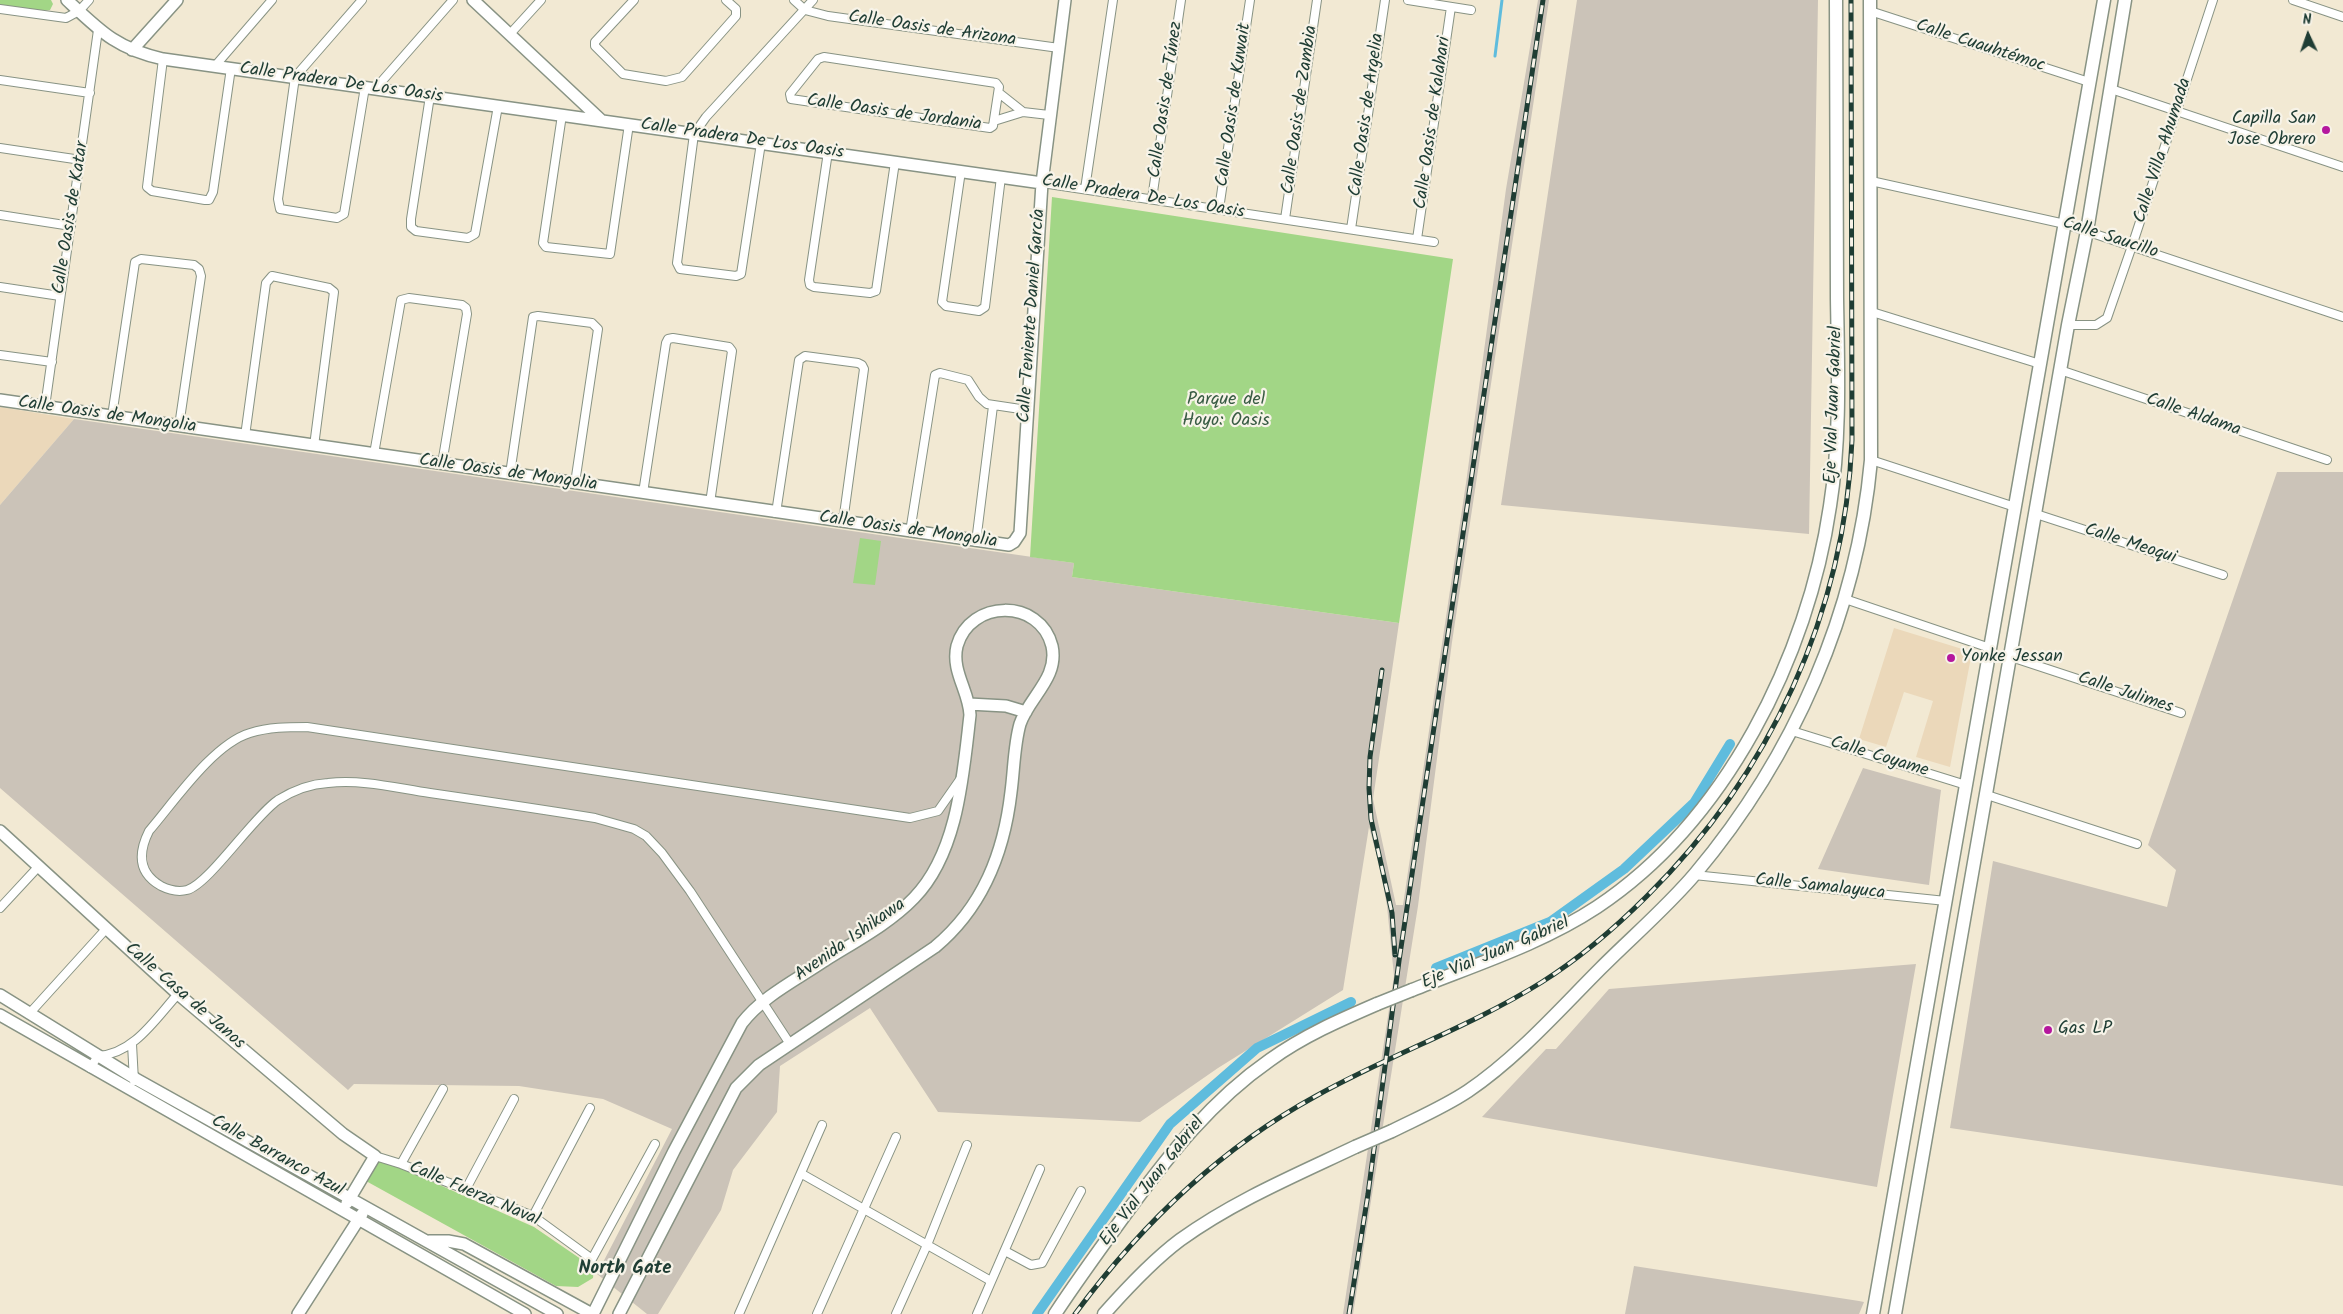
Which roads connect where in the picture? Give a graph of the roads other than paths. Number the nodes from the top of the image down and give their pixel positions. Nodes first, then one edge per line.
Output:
1 (67, 0) edge
2 (89, 0) edge
3 (177, 0) edge
4 (272, 0) edge
5 (362, 0) edge
6 (453, 0) edge
7 (473, 0) edge
8 (541, 0) edge
9 (634, 0) edge
10 (726, 0) edge
11 (794, 0) edge
12 (813, 0) edge
13 (1065, 0) edge
14 (1113, 0) edge
15 (1182, 0) edge
16 (1250, 0) edge
17 (1317, 0) edge
18 (1385, 0) edge
19 (1408, 0) edge
20 (1836, 0) edge
21 (2104, 0) edge
22 (2125, 0) edge
23 (2213, 0) edge
24 (2293, 0) edge
25 (1870, 6) edge
26 (1451, 7) junction
27 (0, 9) edge
28 (805, 10) junction
29 (1471, 10) dead end
30 (79, 11) junction
31 (2343, 17) edge
32 (98, 30) junction
33 (510, 34) junction
34 (1059, 48) junction
35 (132, 50) junction
36 (163, 59) junction
37 (215, 66) junction
38 (231, 68) junction
39 (295, 77) junction
40 (0, 80) edge
41 (2089, 82) junction
42 (370, 88) junction
43 (2111, 89) junction
44 (90, 93) junction
45 (998, 93) junction
46 (430, 96) junction
47 (498, 106) junction
48 (2176, 111) junction
49 (1023, 112) junction
50 (562, 115) junction
51 (1049, 116) junction
52 (601, 120) junction
53 (994, 121) junction
54 (629, 124) junction
55 (694, 134) junction
56 (761, 143) junction
57 (0, 148) edge
58 (828, 152) junction
59 (81, 160) junction
60 (895, 162) junction
61 (2343, 167) edge
62 (961, 171) junction
63 (1001, 177) junction
64 (1871, 181) junction
65 (1042, 183) junction
66 (1086, 189) junction
67 (1152, 200) junction
68 (1219, 210) junction
69 (0, 215) edge
70 (1285, 219) junction
71 (2065, 224) junction
72 (71, 226) junction
73 (1351, 229) junction
74 (2087, 231) junction
75 (1417, 239) junction
76 (1434, 242) dead end
77 (2132, 246) junction
78 (0, 287) edge
79 (60, 296) junction
80 (1872, 312) junction
81 (2343, 318) edge
82 (2068, 326) junction
83 (0, 355) edge
84 (52, 362) junction
85 (2040, 364) junction
86 (2060, 370) junction
87 (0, 400) edge
88 (993, 406) junction
89 (45, 407) junction
90 (1027, 410) junction
91 (112, 416) junction
92 (179, 426) junction
93 (245, 436) junction
94 (314, 446) junction
95 (374, 454) junction
96 (1871, 460) junction
97 (2327, 460) dead end
98 (442, 464) junction
99 (510, 474) junction
100 (575, 484) junction
101 (643, 493) junction
102 (710, 503) junction
103 (2015, 507) junction
104 (776, 513) junction
105 (2036, 514) junction
106 (843, 522) junction
107 (910, 532) junction
108 (976, 542) junction
109 (1014, 542) joint
110 (2223, 575) dead end
111 (1845, 599) junction
112 (1990, 648) junction
113 (2011, 657) junction
114 (969, 704) junction
115 (1026, 712) junction
116 (2181, 713) dead end
117 (1792, 731) junction
118 (961, 778) junction
119 (1966, 785) junction
120 (1987, 795) junction
121 (0, 831) edge
122 (2137, 844) dead end
123 (39, 866) junction
124 (1694, 876) junction
125 (1946, 901) junction
126 (0, 908) edge
127 (106, 929) junction
128 (178, 994) junction
129 (0, 995) edge
130 (762, 1003) junction
131 (1928, 1007) junction
132 (1948, 1010) junction
133 (28, 1014) junction
134 (0, 1015) edge
135 (132, 1044) junction
136 (790, 1044) junction
137 (98, 1056) junction
138 (90, 1068) junction
139 (136, 1079) junction
140 (129, 1090) junction
141 (443, 1090) dead end
142 (514, 1099) dead end
143 (590, 1108) dead end
144 (822, 1125) dead end
145 (896, 1137) dead end
146 (655, 1144) dead end
147 (967, 1145) dead end
148 (374, 1156) junction
149 (401, 1164) junction
150 (1040, 1169) dead end
151 (802, 1174) junction
152 (466, 1189) junction
153 (1081, 1191) dead end
154 (350, 1198) junction
155 (366, 1207) junction
156 (864, 1209) junction
157 (342, 1211) junction
158 (533, 1216) junction
159 (359, 1220) junction
160 (427, 1241) junction
161 (927, 1244) junction
162 (1004, 1251) junction
163 (992, 1281) junction
164 (622, 1311) edge
165 (298, 1314) edge
166 (525, 1314) edge
167 (557, 1314) edge
168 (592, 1314) edge
169 (739, 1314) edge
170 (817, 1314) edge
171 (896, 1314) edge
172 (977, 1314) edge
173 (1055, 1314) edge
174 (1104, 1314) edge
175 (1873, 1314) edge
176 (1895, 1314) edge

1 - 30 street, Calle Pradera De Los Oasis
2 - 30 street
3 - 35 street
4 - 37 street
5 - 39 street
6 - 42 street
7 - 33 street
8 - 33 street
9 - 10 street
11 - 28 street
12 - 28 street
13 - 34 street, Calle Teniente Daniel García
14 - 66 street
15 - 67 street, Calle Oasis de Túnez
16 - 68 street, Calle Oasis de Kuwait
17 - 70 street, Calle Oasis de Zambia
18 - 73 street, Calle Oasis de Argelia
19 - 26 street
20 - 173 main road, Eje Vial Juan Gabriel, bridge
21 - 41 main road
22 - 43 main road
23 - 48 street, Calle Villa Ahumada
24 - 31 street
25 - 41 street, Calle Cuauhtémoc
25 - 64 main road, Eje Vial Juan Gabriel
26 - 29 street
26 - 75 street, Calle Oasis de Kalahari
27 - 30 street
28 - 34 street, Calle Oasis de Arizona
28 - 55 street
30 - 32 street, Calle Pradera De Los Oasis
32 - 35 street, Calle Pradera De Los Oasis
32 - 44 street, Calle Oasis de Katar
33 - 52 street
34 - 51 street, Calle Teniente Daniel García
35 - 36 street, Calle Pradera De Los Oasis
36 - 37 street, Calle Pradera De Los Oasis
36 - 38 street
37 - 38 street, Calle Pradera De Los Oasis
38 - 39 street, Calle Pradera De Los Oasis
39 - 42 street, Calle Pradera De Los Oasis
39 - 42 street
40 - 44 street
41 - 71 main road
42 - 46 street, Calle Pradera De Los Oasis
43 - 48 street
43 - 74 main road
44 - 59 street, Calle Oasis de Katar
45 - 49 street, Calle Oasis de Jordania
45 - 53 street, Calle Oasis de Jordania
45 - 53 street, Calle Oasis de Jordania
46 - 47 street, Calle Pradera De Los Oasis
46 - 47 street
47 - 50 street, Calle Pradera De Los Oasis
48 - 61 street
48 - 77 street, Calle Villa Ahumada
49 - 51 street, Calle Oasis de Jordania
49 - 53 street, Calle Oasis de Jordania
50 - 52 street, Calle Pradera De Los Oasis
50 - 54 street
51 - 65 street, Calle Teniente Daniel García
52 - 54 street, Calle Pradera De Los Oasis
54 - 55 street, Calle Pradera De Los Oasis
55 - 56 street, Calle Pradera De Los Oasis
55 - 56 street
56 - 58 street, Calle Pradera De Los Oasis
57 - 59 street
58 - 60 street, Calle Pradera De Los Oasis
58 - 60 street
59 - 72 street, Calle Oasis de Katar
60 - 62 street, Calle Pradera De Los Oasis
62 - 63 street, Calle Pradera De Los Oasis
62 - 63 street
63 - 65 street, Calle Pradera De Los Oasis
64 - 71 street, Calle Saucillo
64 - 80 main road, Eje Vial Juan Gabriel
65 - 66 street, Calle Pradera De Los Oasis
65 - 90 street, Calle Teniente Daniel García
66 - 67 street, Calle Pradera De Los Oasis
67 - 68 street, Calle Pradera De Los Oasis
68 - 70 street, Calle Pradera De Los Oasis
69 - 72 street
70 - 73 street, Calle Pradera De Los Oasis
71 - 74 street, Calle Saucillo
71 - 85 main road
72 - 79 street, Calle Oasis de Katar
73 - 75 street, Calle Pradera De Los Oasis
74 - 77 street, Calle Saucillo
74 - 82 main road
75 - 76 street, Calle Pradera De Los Oasis
77 - 81 street, Calle Saucillo
77 - 82 street, Calle Villa Ahumada
78 - 79 street
79 - 84 street, Calle Oasis de Katar
80 - 85 street
80 - 96 main road, Eje Vial Juan Gabriel
82 - 86 main road
83 - 84 street
84 - 89 street, Calle Oasis de Katar
85 - 103 main road
86 - 97 street, Calle Aldama
86 - 105 main road
87 - 89 street, Calle Oasis de Mongolia
88 - 90 street
88 - 107 street
88 - 108 street
89 - 91 street, Calle Oasis de Mongolia
90 - 109 street, Calle Teniente Daniel García
91 - 92 street, Calle Oasis de Mongolia
91 - 92 street
92 - 93 street, Calle Oasis de Mongolia
93 - 94 street, Calle Oasis de Mongolia
93 - 94 street
94 - 95 street, Calle Oasis de Mongolia
95 - 98 street, Calle Oasis de Mongolia
95 - 98 street
96 - 103 street
96 - 111 main road, Eje Vial Juan Gabriel
98 - 99 street, Calle Oasis de Mongolia
99 - 100 street, Calle Oasis de Mongolia
99 - 100 street
100 - 101 street, Calle Oasis de Mongolia
101 - 102 street, Calle Oasis de Mongolia
101 - 102 street
102 - 104 street, Calle Oasis de Mongolia
103 - 112 main road
104 - 106 street, Calle Oasis de Mongolia
104 - 106 street
105 - 110 street, Calle Meoqui
105 - 113 main road
106 - 107 street, Calle Oasis de Mongolia
107 - 108 street, Calle Oasis de Mongolia
108 - 109 street, Calle Oasis de Mongolia
111 - 112 street
111 - 117 main road, Eje Vial Juan Gabriel
112 - 119 main road
113 - 116 street, Calle Julimes
113 - 120 main road
114 - 115 street
114 - 115 street, Avenida Ishikawa
114 - 118 street, Avenida Ishikawa
115 - 136 street, Avenida Ishikawa
117 - 119 street, Calle Coyame
117 - 124 main road, Eje Vial Juan Gabriel
118 - 130 street, Avenida Ishikawa
118 - 130 street
119 - 125 main road
120 - 122 street
120 - 132 main road
121 - 123 street, Calle Casa de Janos
123 - 126 street
123 - 127 street, Calle Casa de Janos
124 - 125 street, Calle Samalayuca
124 - 174 main road, Eje Vial Juan Gabriel, bridge
125 - 131 main road
127 - 128 street, Calle Casa de Janos
127 - 133 street
128 - 135 street
128 - 148 street, Calle Casa de Janos
129 - 133 street, Calle Barranco Azul
130 - 136 street
130 - 168 street, Avenida Ishikawa
131 - 132 main road
131 - 175 main road
132 - 176 main road
133 - 137 street, Calle Barranco Azul
134 - 138 street, Calle Barranco Azul
135 - 137 street
135 - 139 street
136 - 164 street, Avenida Ishikawa
137 - 138 street
137 - 139 street, Calle Barranco Azul
138 - 140 street, Calle Barranco Azul
139 - 140 street
139 - 154 street, Calle Barranco Azul
140 - 157 street, Calle Barranco Azul
141 - 149 street
142 - 152 street
143 - 158 street
144 - 151 street
145 - 156 street
146 - 158 street, Calle Fuerza Naval
147 - 161 street
148 - 149 street, Calle Fuerza Naval
148 - 154 street
149 - 152 street, Calle Fuerza Naval
150 - 162 street
151 - 156 street
151 - 169 street
152 - 158 street, Calle Fuerza Naval
153 - 162 street
154 - 155 street, Calle Barranco Azul
154 - 157 street
155 - 159 street
155 - 160 street, Calle Barranco Azul
156 - 161 street
156 - 170 street
157 - 159 street, Calle Barranco Azul
159 - 165 street
159 - 166 street, Calle Barranco Azul
160 - 167 street, Calle Barranco Azul
160 - 168 street
161 - 163 street
161 - 171 street
162 - 163 street
163 - 172 street

